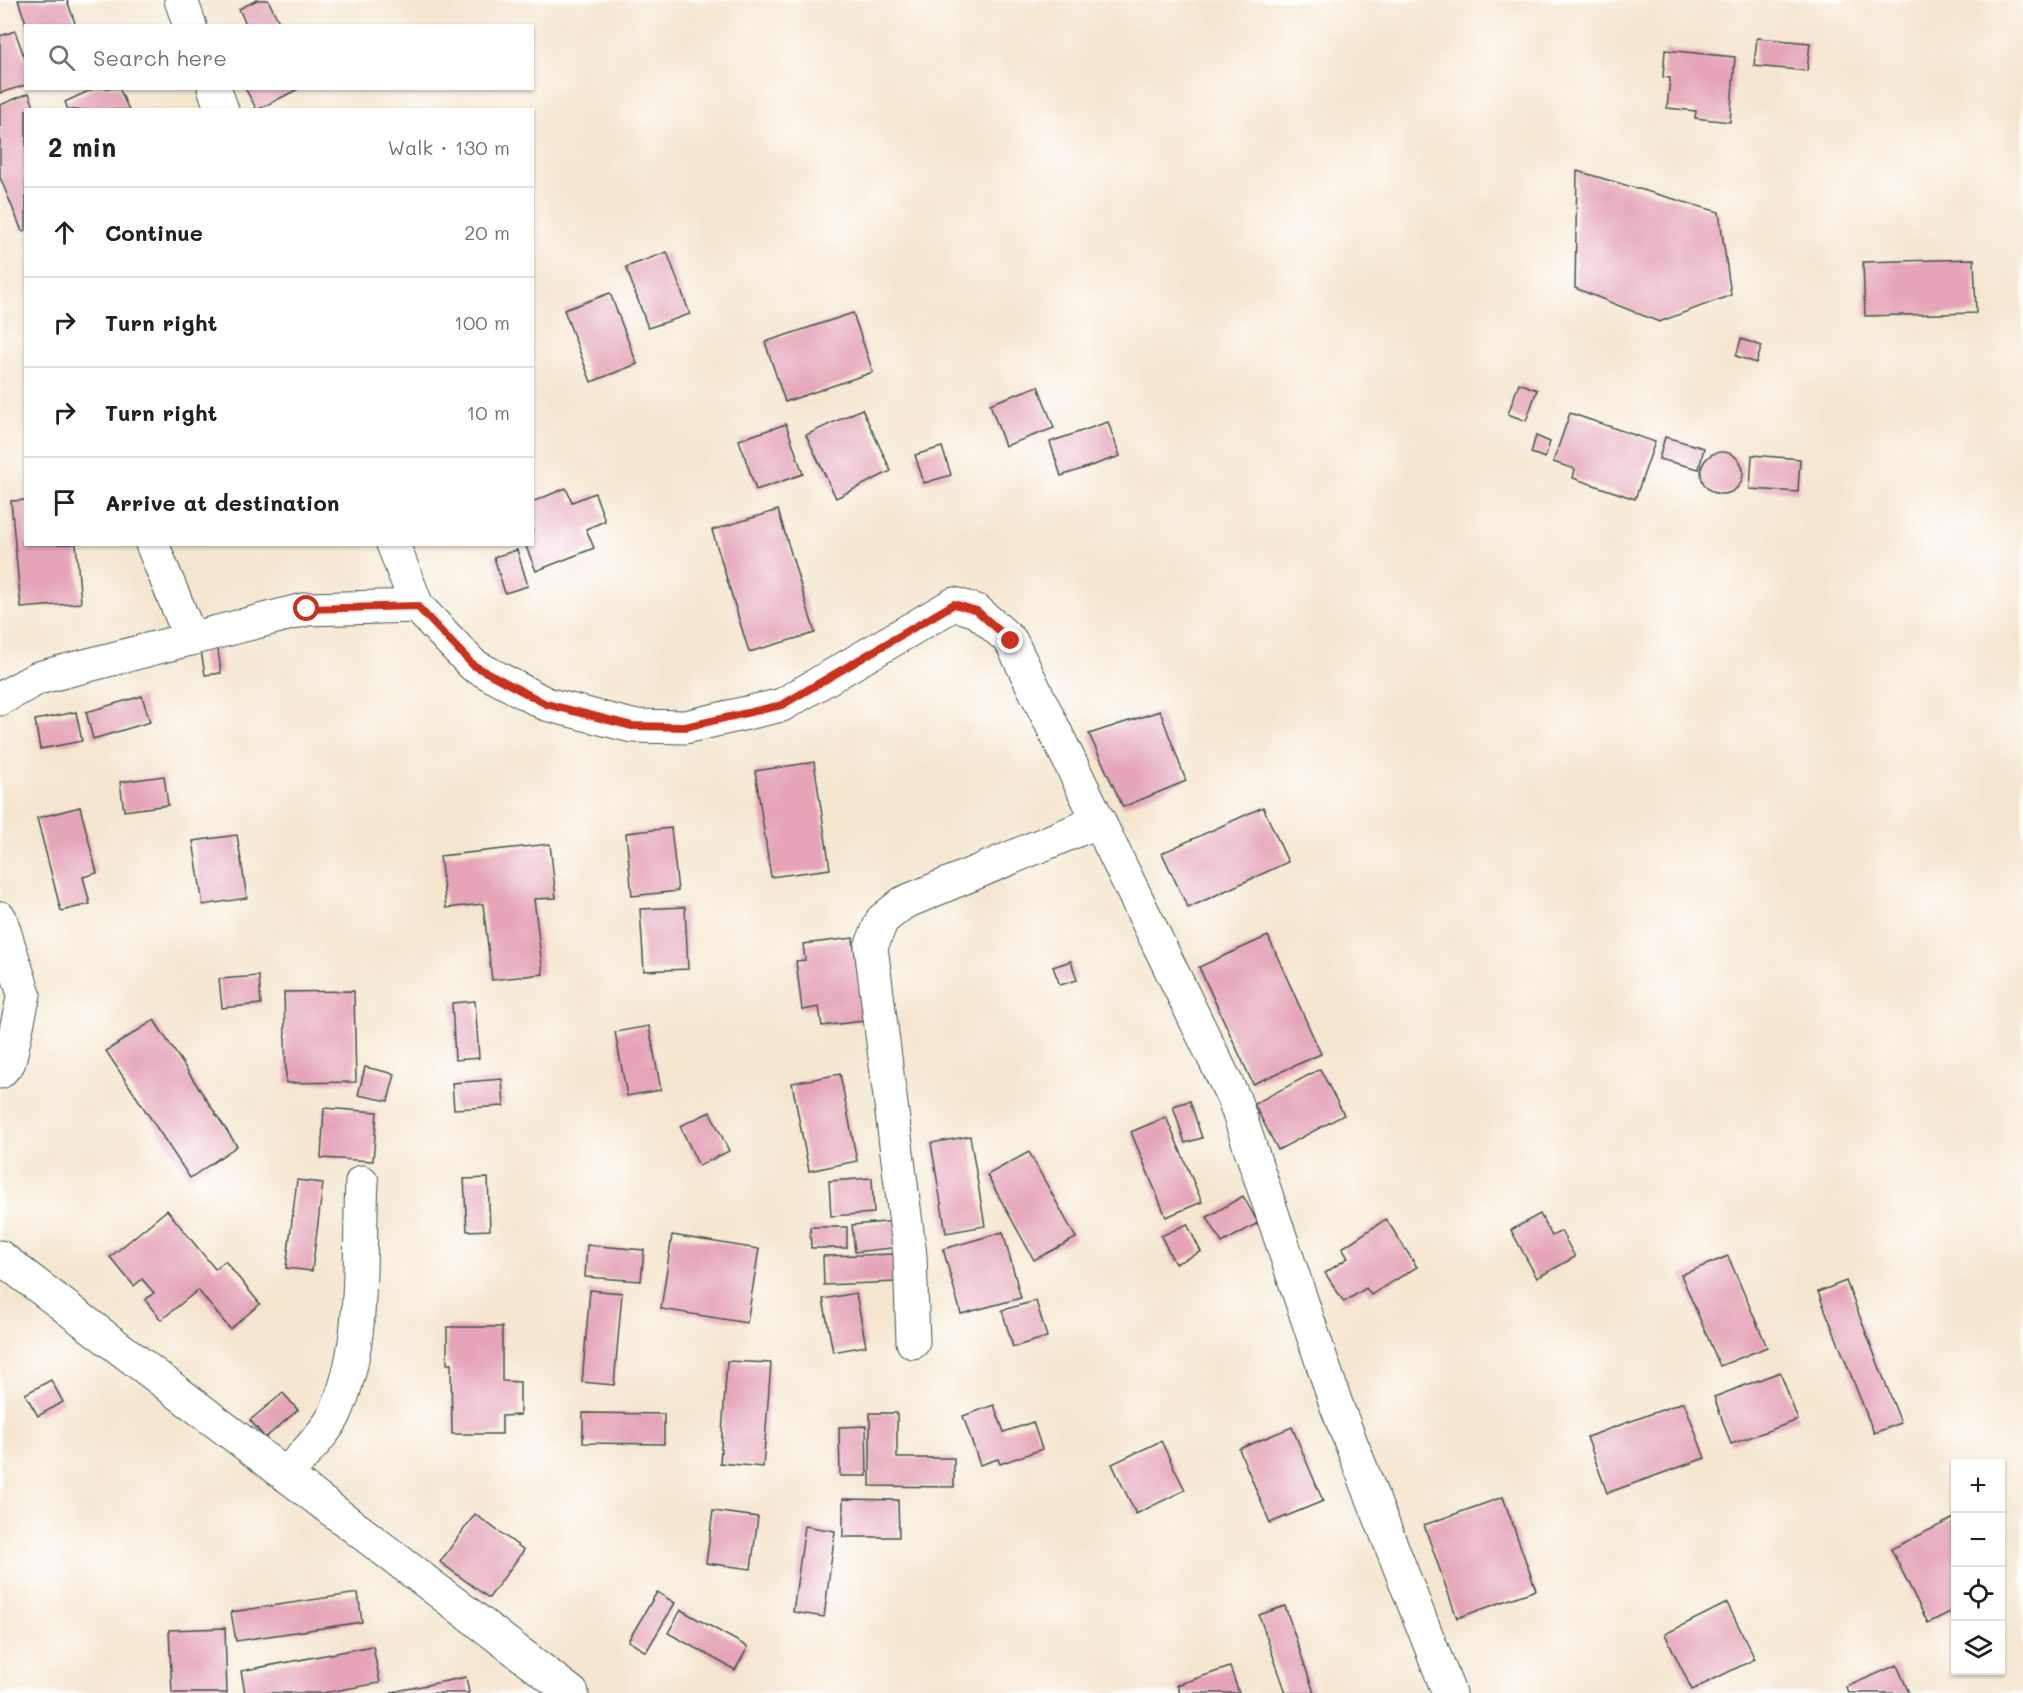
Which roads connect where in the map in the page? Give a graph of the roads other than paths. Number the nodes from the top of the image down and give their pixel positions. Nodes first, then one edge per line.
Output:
1 (181, 0) edge
2 (189, 24) edge
3 (215, 90) edge
4 (221, 108) edge
5 (153, 546) edge
6 (394, 546) edge
7 (417, 606) junction
8 (190, 639) junction
9 (0, 699) edge
10 (1099, 821) junction
11 (0, 918) edge
12 (0, 1072) edge
13 (362, 1182) dead end
14 (0, 1257) edge
15 (912, 1342) dead end
16 (286, 1475) junction
17 (572, 1693) edge
18 (1449, 1693) edge

1 - 2 street
3 - 4 street
5 - 8 street
6 - 7 street
7 - 8 street
7 - 10 street
8 - 9 street
10 - 15 street
10 - 18 street
11 - 12 street
13 - 16 street
14 - 16 street
16 - 17 street

